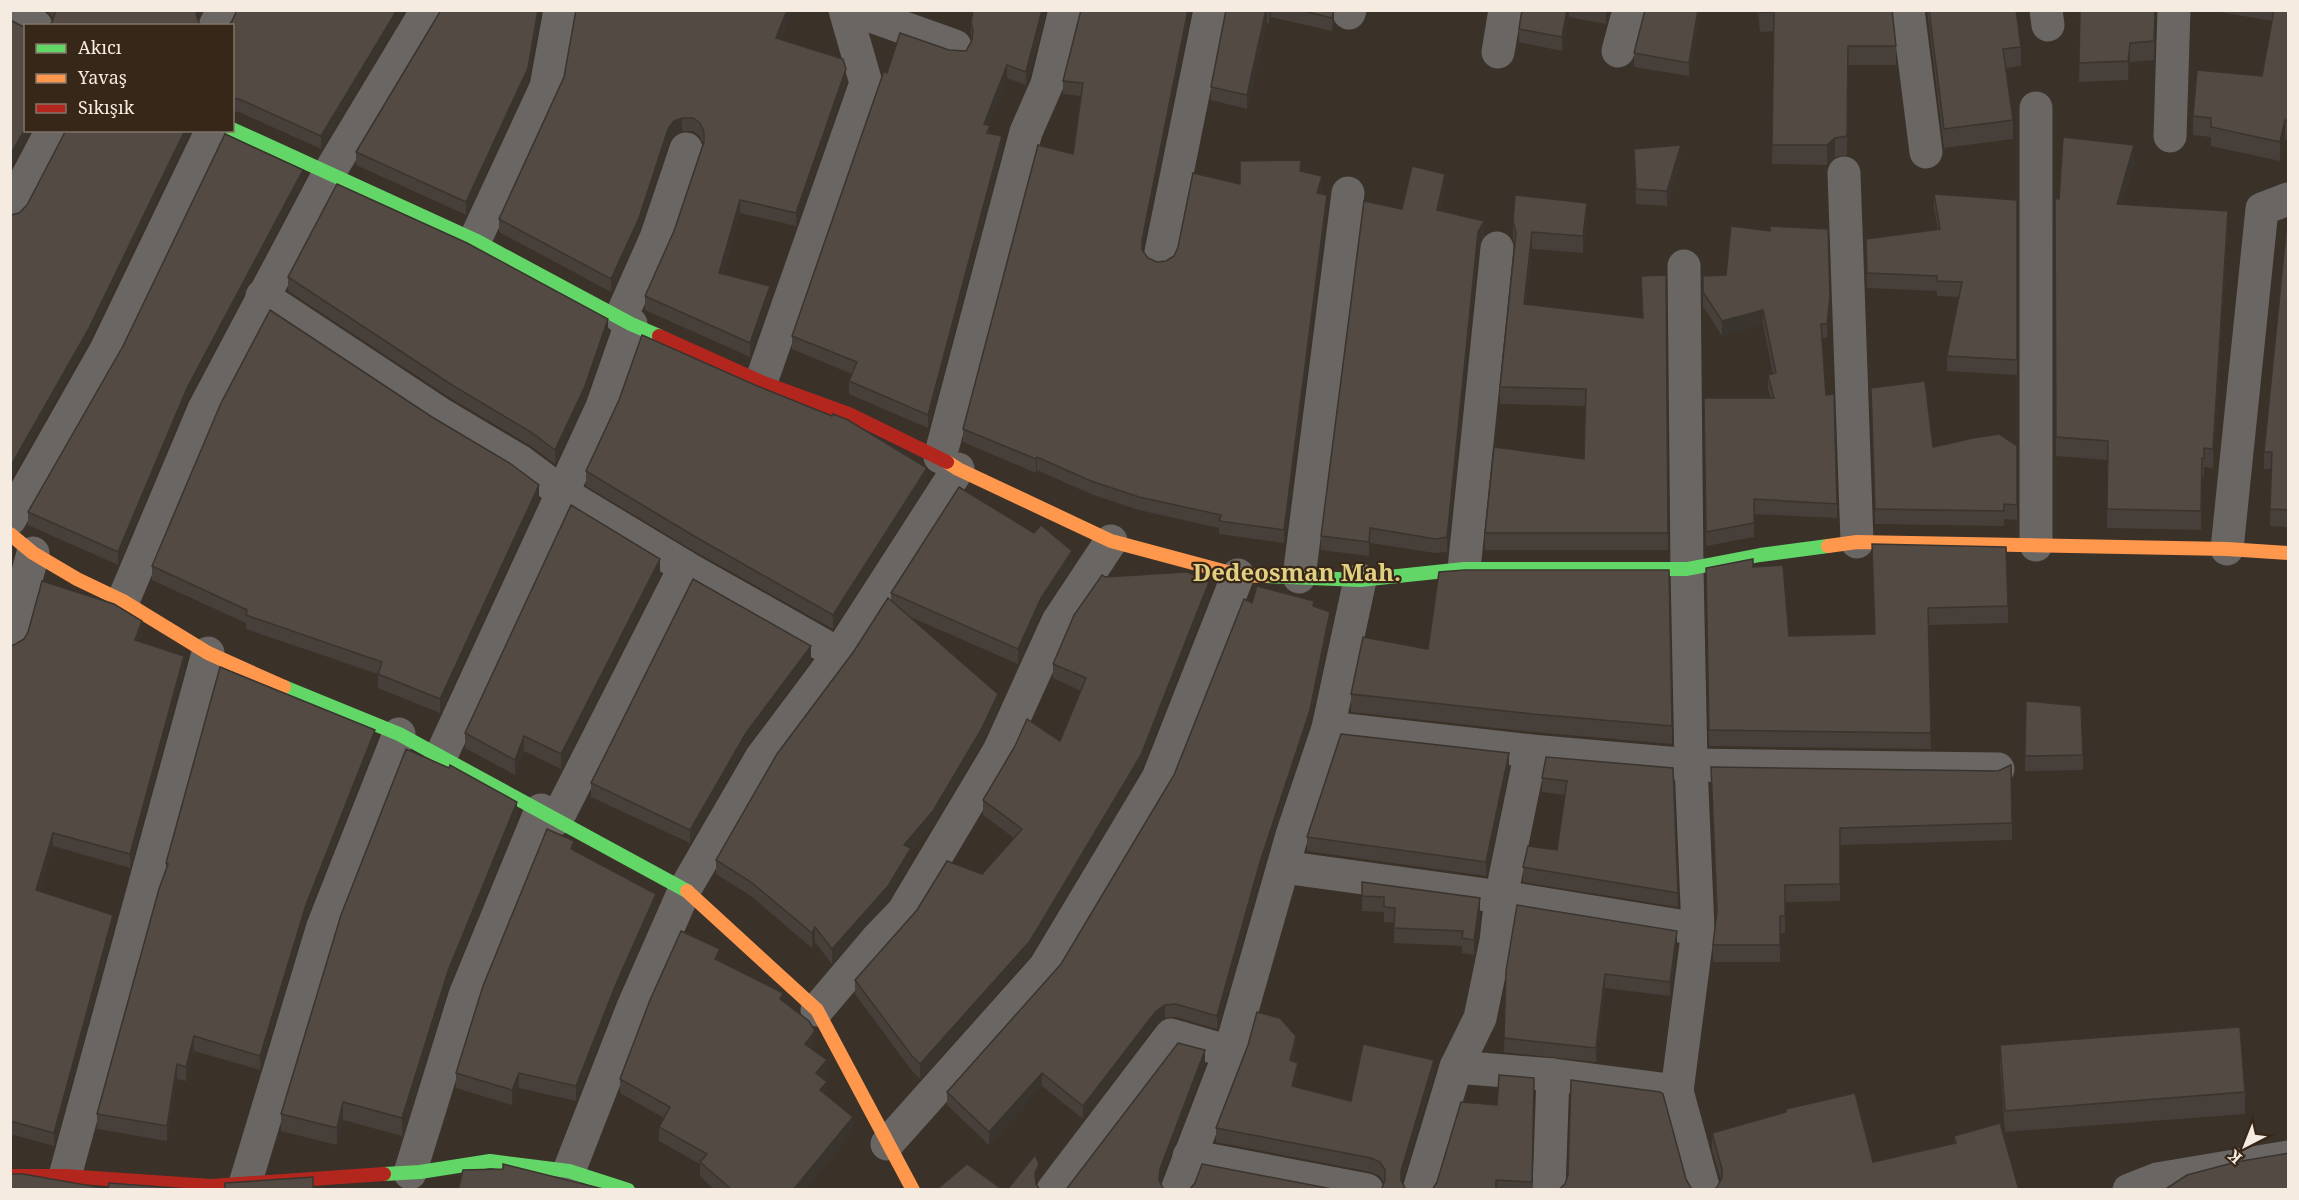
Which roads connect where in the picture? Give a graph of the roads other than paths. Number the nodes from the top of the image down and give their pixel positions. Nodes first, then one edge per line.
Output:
1 (223, 10) edge
2 (427, 10) edge
3 (560, 10) edge
4 (845, 10) edge
5 (854, 10) edge
6 (1065, 10) edge
7 (1210, 10) edge
8 (1505, 10) edge
9 (1629, 10) edge
10 (1908, 10) edge
11 (2174, 10) edge
12 (216, 24) edge
13 (954, 46) dead end
14 (1618, 51) dead end
15 (1498, 52) dead end
16 (2036, 108) dead end
17 (234, 130) edge
18 (51, 132) edge
19 (211, 132) edge
20 (2170, 136) dead end
21 (686, 149) dead end
22 (1926, 152) dead end
23 (329, 172) junction
24 (1844, 172) dead end
25 (1348, 193) dead end
26 (2289, 199) edge
27 (10, 210) edge
28 (476, 240) junction
29 (1497, 248) dead end
30 (1160, 257) dead end
31 (1684, 266) dead end
32 (262, 296) junction
33 (626, 320) junction
34 (760, 382) junction
35 (949, 463) junction
36 (564, 494) junction
37 (10, 519) edge
38 (1111, 541) junction
39 (1857, 542) junction
40 (22, 543) edge
41 (2036, 545) junction
42 (2227, 549) junction
43 (2289, 553) edge
44 (685, 567) junction
45 (1464, 569) junction
46 (1687, 569) junction
47 (1238, 575) junction
48 (1299, 577) junction
49 (1360, 580) junction
50 (123, 601) junction
51 (10, 640) edge
52 (208, 653) junction
53 (839, 654) junction
54 (1328, 728) junction
55 (399, 734) junction
56 (1531, 751) junction
57 (440, 758) junction
58 (1691, 765) junction
59 (1998, 769) edge
60 (549, 815) junction
61 (1283, 867) junction
62 (685, 889) junction
63 (1501, 897) junction
64 (1698, 929) junction
65 (817, 1010) junction
66 (1230, 1052) junction
67 (1456, 1067) junction
68 (1552, 1075) junction
69 (1677, 1091) junction
70 (887, 1144) junction
71 (1189, 1156) junction
72 (2289, 1157) edge
73 (569, 1171) junction
74 (10, 1176) edge
75 (65, 1176) junction
76 (425, 1178) edge
77 (244, 1184) junction
78 (2149, 1186) edge
79 (211, 1187) edge
80 (628, 1190) edge
81 (913, 1190) edge
82 (1053, 1190) edge
83 (1177, 1190) edge
84 (1367, 1190) edge
85 (1419, 1190) edge
86 (1549, 1190) edge
87 (1704, 1190) edge

1 - 12 street
2 - 23 street
3 - 28 street
4 - 34 street
5 - 13 street
6 - 35 street
7 - 30 street
8 - 15 street
9 - 14 street
10 - 22 street
11 - 20 street
16 - 41 street
17 - 23 street
18 - 27 street
19 - 37 street
21 - 33 street
23 - 28 street
23 - 32 street
24 - 39 street
25 - 48 street
26 - 42 street
28 - 33 street
29 - 45 street
31 - 46 street
32 - 36 street
32 - 50 street
33 - 34 street
33 - 36 street
34 - 35 street
35 - 38 street
35 - 53 street
36 - 44 street
36 - 57 street
38 - 47 street
38 - 65 street
39 - 41 street
39 - 46 street
40 - 50 street
40 - 51 street
41 - 42 street
42 - 43 street
44 - 53 street
44 - 60 street
45 - 46 street
45 - 49 street
46 - 58 street
47 - 48 street
47 - 70 street
48 - 49 street
49 - 54 street
50 - 52 street
52 - 55 street
52 - 75 street
53 - 62 street
54 - 56 street
54 - 61 street
55 - 57 street
55 - 77 street
56 - 58 street
56 - 63 street
57 - 60 street
58 - 59 street
58 - 64 street
60 - 62 street
60 - 76 street
61 - 63 street
61 - 66 street
62 - 65 street
62 - 73 street
63 - 64 street
63 - 67 street
64 - 69 street
65 - 70 street
66 - 71 street
66 - 82 street
67 - 68 street
67 - 85 street
68 - 69 street
68 - 86 street
69 - 87 street
70 - 81 street
71 - 83 street
71 - 84 street
72 - 78 street
73 - 76 street
73 - 80 street
74 - 75 street
75 - 79 street
76 - 77 street
77 - 79 street

